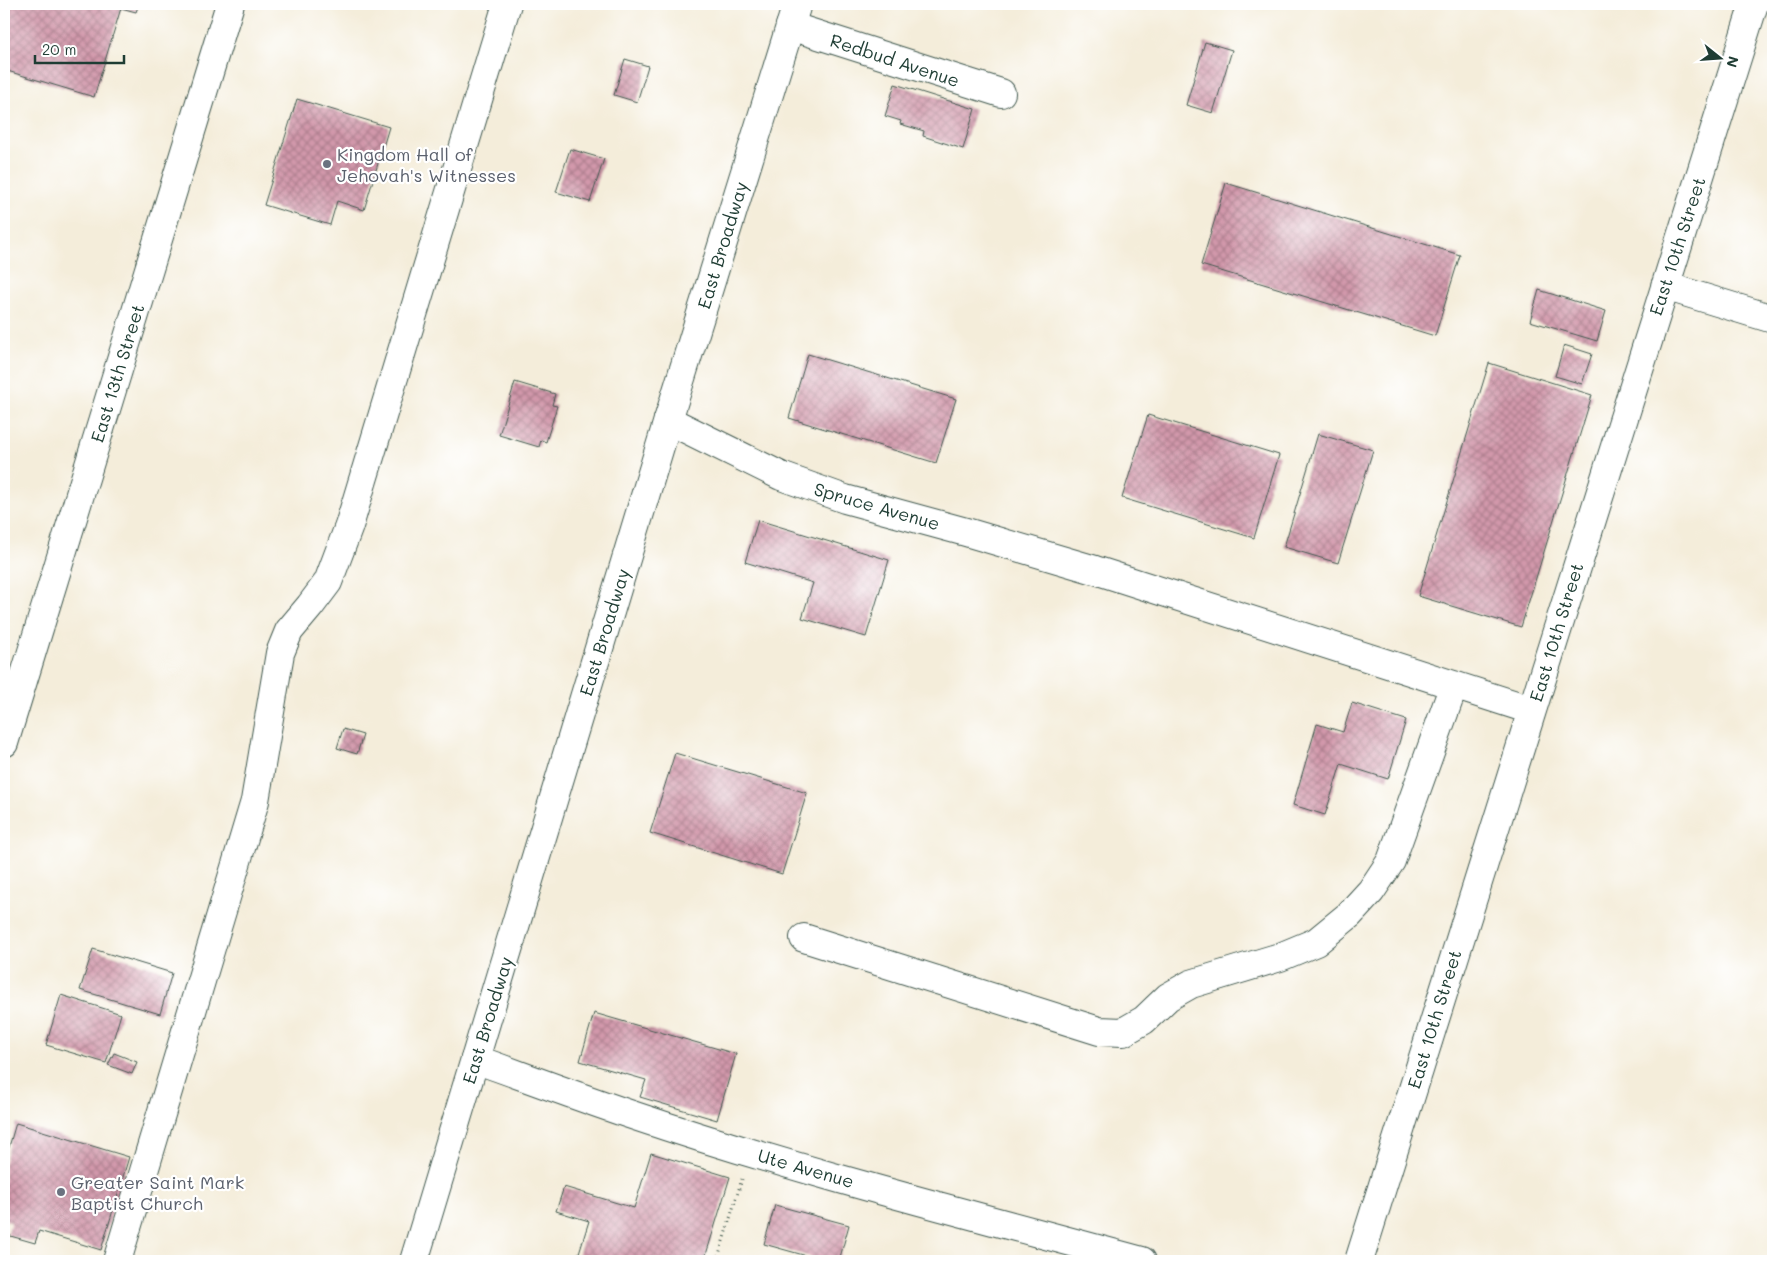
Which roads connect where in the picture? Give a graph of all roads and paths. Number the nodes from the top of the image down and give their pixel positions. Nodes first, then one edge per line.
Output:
1 (230, 4) edge
2 (508, 4) edge
3 (1754, 4) edge
4 (793, 15) edge
5 (1001, 93) dead end
6 (1665, 286) junction
7 (1773, 319) edge
8 (668, 420) junction
9 (1454, 685) junction
10 (1532, 710) junction
11 (4, 743) edge
12 (804, 938) dead end
13 (475, 1059) junction
14 (750, 1152) junction
15 (117, 1261) edge
16 (414, 1261) edge
17 (717, 1261) edge
18 (1142, 1261) edge
19 (1358, 1261) edge

1 - 11 street, East 13th Street
2 - 15 street
3 - 6 street, East 10th Street
4 - 5 street, Redbud Avenue
4 - 8 street, East Broadway
6 - 7 street
6 - 10 street, East 10th Street
8 - 9 street, Spruce Avenue
8 - 13 street, East Broadway
9 - 10 street, Spruce Avenue
9 - 12 street
10 - 19 street, East 10th Street
13 - 14 street, Ute Avenue
13 - 16 street, East Broadway
14 - 17 path
14 - 18 street, Ute Avenue

